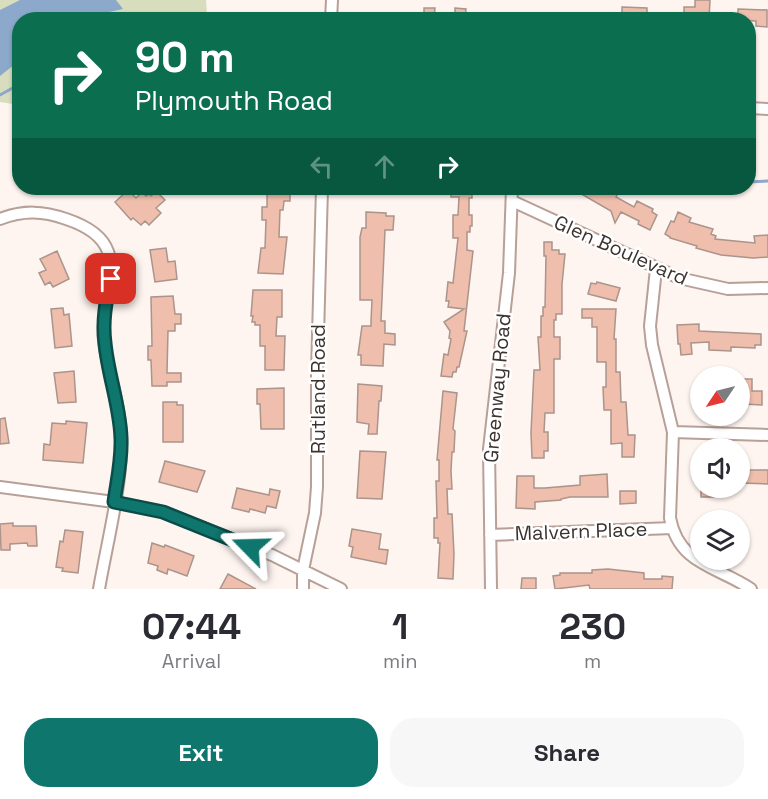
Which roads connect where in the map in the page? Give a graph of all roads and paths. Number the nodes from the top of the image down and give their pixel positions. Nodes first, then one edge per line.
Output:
1 (321, 195) edge
2 (512, 195) edge
3 (512, 201) junction
4 (0, 219) edge
5 (656, 269) junction
6 (768, 288) edge
7 (673, 432) junction
8 (768, 435) edge
9 (0, 487) edge
10 (114, 502) junction
11 (672, 528) junction
12 (490, 535) junction
13 (303, 570) junction
14 (99, 589) edge
15 (303, 589) edge
16 (341, 589) edge
17 (491, 589) edge
18 (750, 589) edge

1 - 13 street, Rutland Road
2 - 3 street, Greenway Road
3 - 5 street, Glen Boulevard
3 - 12 street, Greenway Road
4 - 10 street
5 - 6 street, Glen Boulevard
5 - 7 street
7 - 8 street
7 - 11 street
9 - 10 street
10 - 13 street
10 - 14 street
11 - 12 street, Malvern Place
11 - 18 street
12 - 17 street, Greenway Road
13 - 15 street, Rutland Road
13 - 16 street

